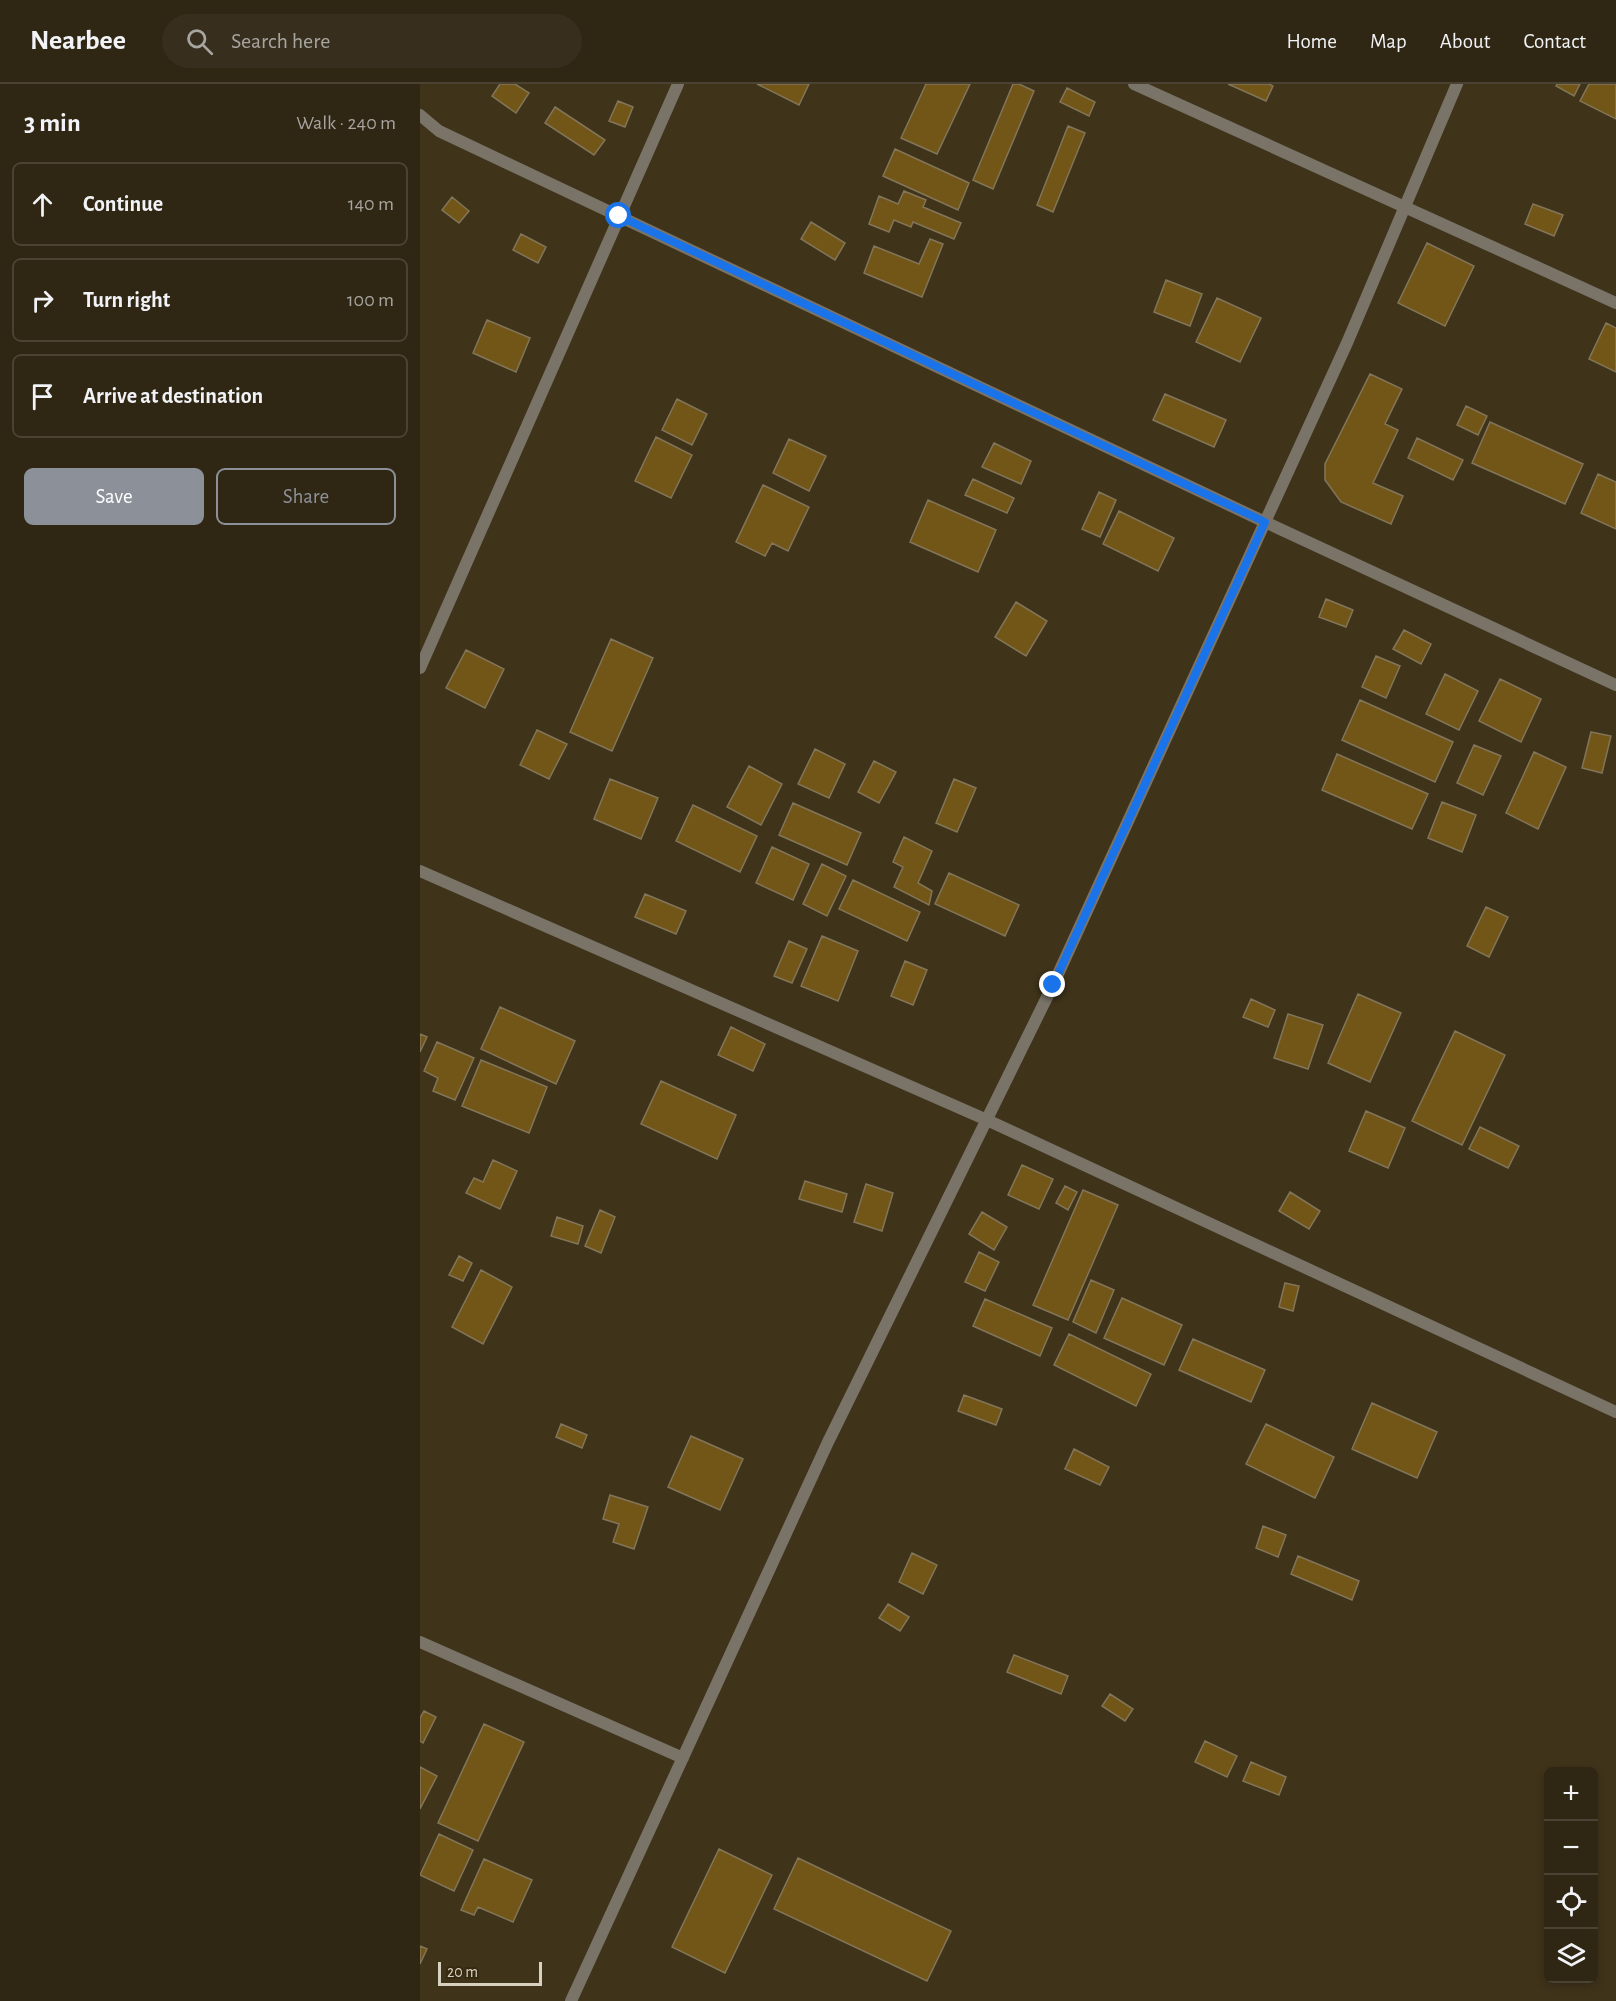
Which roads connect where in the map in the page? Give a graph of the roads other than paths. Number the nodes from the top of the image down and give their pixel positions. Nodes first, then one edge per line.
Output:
1 (678, 84) edge
2 (1134, 84) edge
3 (1457, 84) edge
4 (420, 115) edge
5 (1404, 207) junction
6 (619, 216) junction
7 (1616, 303) edge
8 (1265, 522) junction
9 (420, 668) edge
10 (1616, 685) edge
11 (420, 871) edge
12 (987, 1120) junction
13 (1616, 1412) edge
14 (420, 1642) edge
15 (683, 1758) junction
16 (571, 2001) edge

1 - 6 street
2 - 5 street
3 - 5 street
4 - 6 street
5 - 7 street
5 - 8 street
6 - 8 street
6 - 9 street
8 - 10 street
8 - 12 street
11 - 12 street
12 - 13 street
12 - 15 street
14 - 15 street
15 - 16 street

